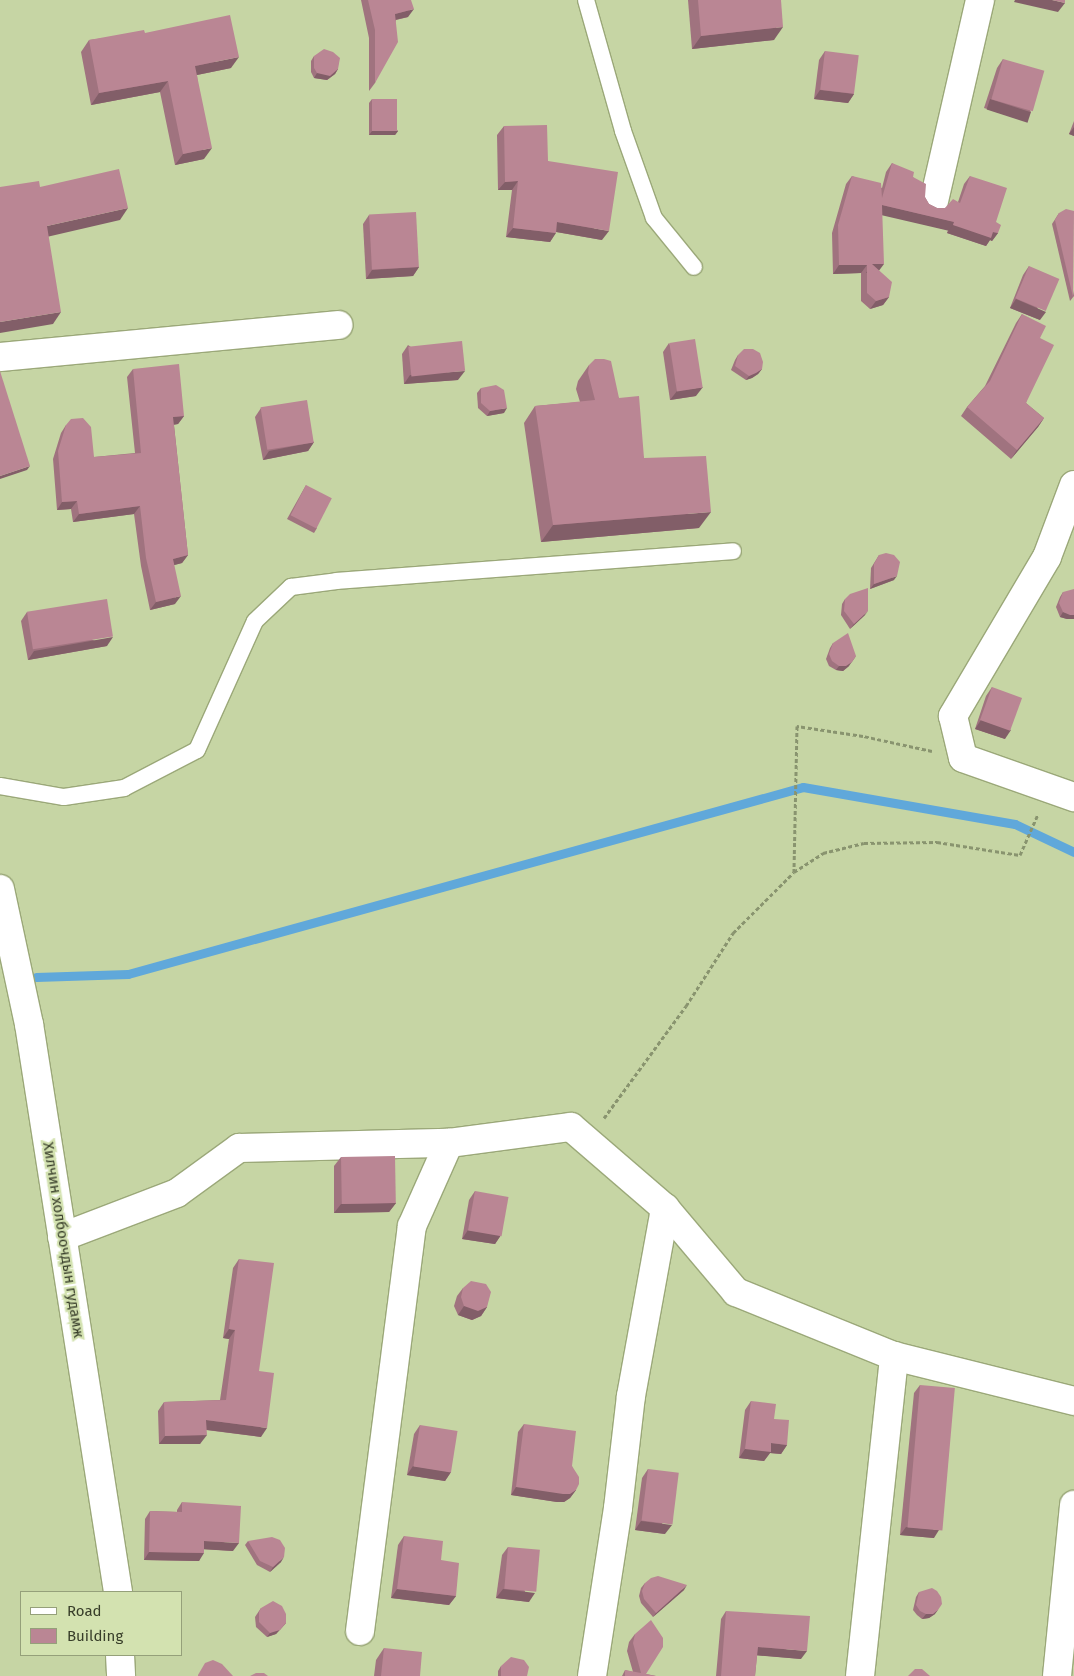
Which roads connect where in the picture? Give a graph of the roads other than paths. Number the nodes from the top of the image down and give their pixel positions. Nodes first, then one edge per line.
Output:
1 (586, 0) edge
2 (980, 0) edge
3 (934, 201) dead end
4 (694, 267) dead end
5 (338, 325) dead end
6 (0, 357) edge
7 (1074, 485) edge
8 (733, 552) dead end
9 (0, 786) edge
10 (1074, 798) edge
11 (0, 889) edge
12 (449, 1143) junction
13 (665, 1208) junction
14 (62, 1237) junction
15 (894, 1356) junction
16 (1074, 1401) edge
17 (1074, 1505) edge
18 (118, 1591) edge
19 (360, 1631) dead end
20 (120, 1656) edge
21 (120, 1676) edge
22 (592, 1676) edge
23 (860, 1676) edge
24 (1057, 1676) edge

1 - 4 lane
2 - 3 street
5 - 6 street
7 - 10 street
8 - 9 lane
11 - 14 street, Хилчин холбоочдын гудамж
12 - 13 street
12 - 14 street
12 - 19 street
13 - 15 street
13 - 22 street
14 - 18 street, Хилчин холбоочдын гудамж
15 - 16 street
15 - 23 street
17 - 24 street
20 - 21 street

